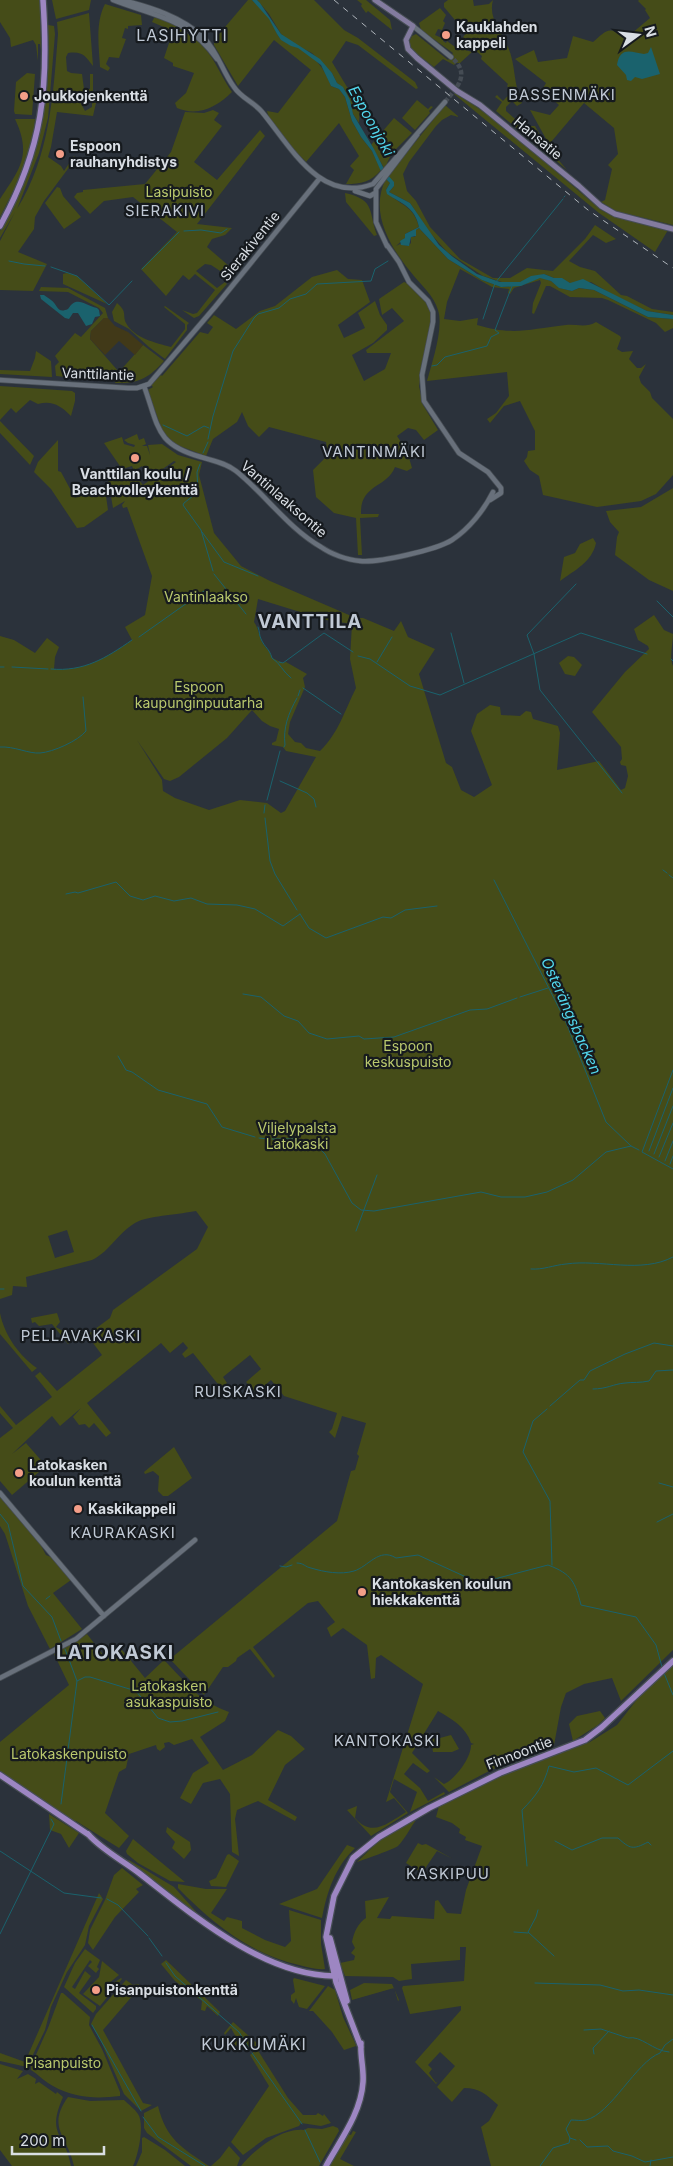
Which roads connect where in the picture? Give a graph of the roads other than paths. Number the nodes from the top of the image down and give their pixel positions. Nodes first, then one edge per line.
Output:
1 (43, 0) edge
2 (113, 0) edge
3 (122, 0) edge
4 (375, 0) edge
5 (413, 26) junction
6 (451, 57) tunnel mouth
7 (226, 73) junction
8 (445, 102) tunnel mouth
9 (320, 178) junction
10 (371, 191) junction
11 (0, 226) edge
12 (673, 229) edge
13 (197, 326) joint
14 (0, 380) edge
15 (144, 386) junction
16 (0, 1493) edge
17 (195, 1540) dead end
18 (104, 1616) junction
19 (673, 1661) edge
20 (0, 1678) edge
21 (0, 1775) edge
22 (361, 1850) junction
23 (335, 1979) junction
24 (361, 2047) junction
25 (326, 2166) edge

1 - 11 main road
2 - 7 street
3 - 7 street
4 - 5 main road
5 - 6 street
5 - 12 main road, Hansatie
7 - 9 street
8 - 10 street
9 - 10 street
9 - 13 street, Sierakiventie
10 - 15 street, Vantinlaaksontie
13 - 15 street, Vanttilantie
14 - 15 street, Vanttilantie
16 - 18 street
17 - 18 street
18 - 20 street
19 - 22 main road, Finnoontie
21 - 23 main road
22 - 23 main road, Finnoontie
22 - 24 main road, Finnoontie
23 - 24 main road, Finnoontie
24 - 25 main road, Finnoontie

